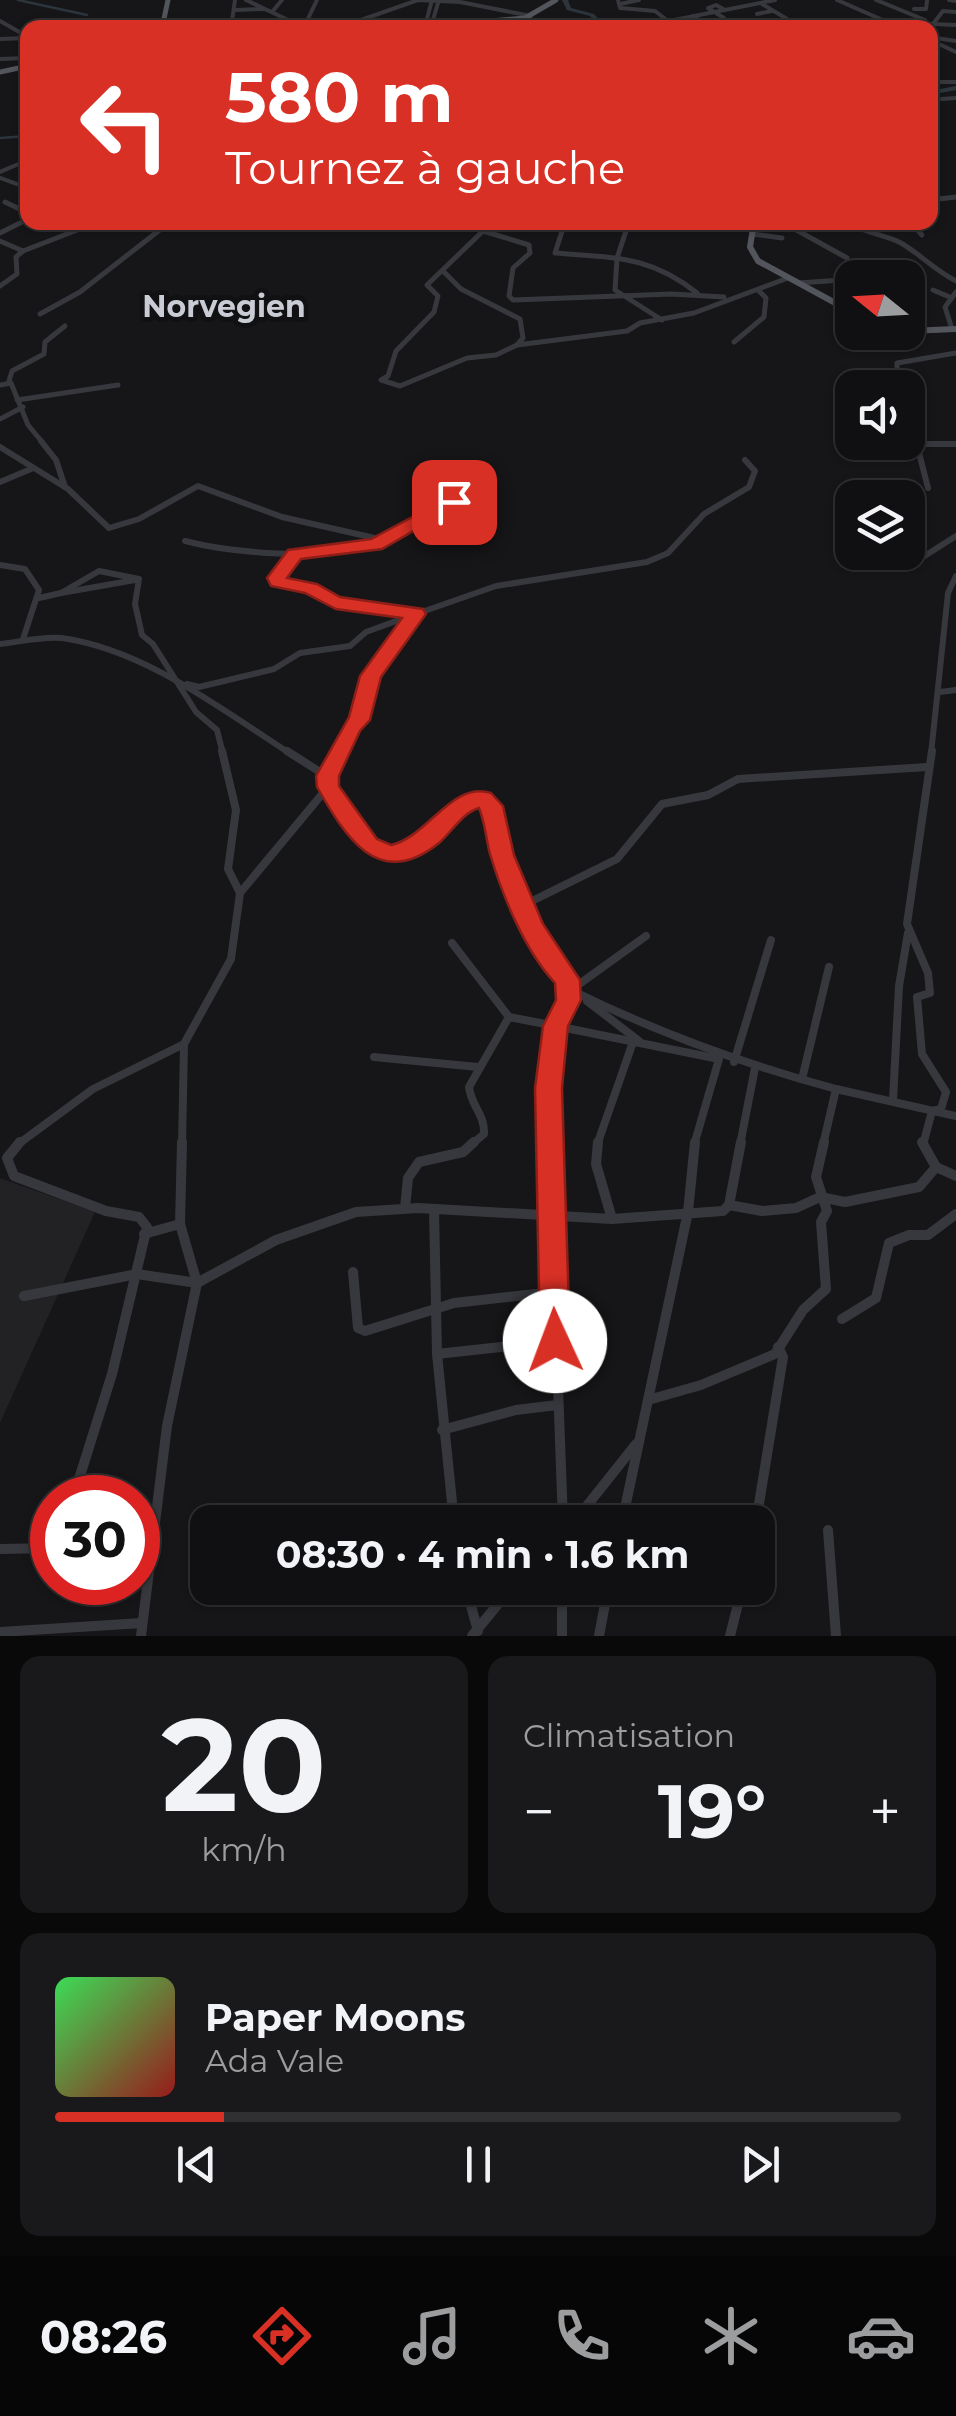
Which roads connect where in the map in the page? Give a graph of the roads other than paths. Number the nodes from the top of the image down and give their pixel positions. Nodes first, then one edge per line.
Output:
1 (235, 0) edge
2 (246, 0) edge
3 (282, 0) edge
4 (418, 0) edge
5 (436, 0) edge
6 (556, 0) edge
7 (639, 0) edge
8 (775, 0) edge
9 (837, 0) edge
10 (861, 0) edge
11 (876, 0) edge
12 (461, 1) edge
13 (619, 2) edge
14 (927, 2) edge
15 (762, 4) junction
16 (846, 4) junction
17 (948, 4) edge
18 (956, 6) edge
19 (738, 8) junction
20 (266, 9) junction
21 (234, 10) junction
22 (772, 11) junction
23 (272, 12) junction
24 (714, 12) junction
25 (905, 12) junction
26 (758, 14) dead end
27 (750, 15) dead end
28 (531, 16) junction
29 (693, 16) junction
30 (724, 18) dead end
31 (232, 20) edge
32 (289, 20) edge
33 (361, 20) edge
34 (494, 20) edge
35 (668, 20) edge
36 (674, 20) edge
37 (700, 20) edge
38 (787, 20) dead end
39 (883, 20) edge
40 (920, 20) edge
41 (956, 98) edge
42 (942, 99) dead end
43 (20, 220) edge
44 (4, 222) dead end
45 (14, 226) junction
46 (77, 230) edge
47 (159, 230) edge
48 (483, 230) joint
49 (562, 230) edge
50 (626, 230) edge
51 (754, 230) edge
52 (796, 230) edge
53 (860, 230) edge
54 (917, 230) edge
55 (0, 233) edge
56 (752, 234) junction
57 (922, 235) dead end
58 (782, 238) dead end
59 (0, 241) edge
60 (23, 251) junction
61 (617, 258) junction
62 (847, 258) dead end
63 (443, 271) junction
64 (788, 278) junction
65 (835, 280) edge
66 (956, 281) edge
67 (798, 283) junction
68 (0, 286) edge
69 (758, 290) junction
70 (934, 290) dead end
71 (697, 293) junction
72 (617, 294) junction
73 (954, 295) edge
74 (726, 298) junction
75 (835, 303) edge
76 (40, 314) dead end
77 (662, 320) junction
78 (64, 326) dead end
79 (954, 329) edge
80 (925, 330) edge
81 (734, 342) dead end
82 (517, 345) junction
83 (956, 353) edge
84 (912, 359) junction
85 (920, 368) dead end
86 (897, 370) edge
87 (9, 381) junction
88 (0, 385) edge
89 (118, 385) dead end
90 (17, 400) junction
91 (23, 408) junction
92 (0, 418) edge
93 (925, 444) edge
94 (956, 444) edge
95 (0, 447) edge
96 (746, 460) dead end
97 (922, 460) edge
98 (30, 468) junction
99 (0, 482) edge
100 (65, 487) junction
101 (928, 488) dead end
102 (472, 497) dead end
103 (956, 536) edge
104 (378, 539) junction
105 (184, 541) dead end
106 (295, 554) junction
107 (925, 556) edge
108 (0, 565) edge
109 (956, 576) edge
110 (139, 579) junction
111 (60, 593) junction
112 (39, 598) junction
113 (416, 614) junction
114 (402, 615) junction
115 (23, 640) junction
116 (0, 644) edge
117 (174, 680) junction
118 (956, 690) edge
119 (940, 692) junction
120 (928, 767) junction
121 (328, 782) junction
122 (240, 893) junction
123 (526, 904) junction
124 (908, 933) junction
125 (646, 936) dead end
126 (771, 940) dead end
127 (452, 943) dead end
128 (829, 967) dead end
129 (570, 990) junction
130 (509, 1017) junction
131 (556, 1026) junction
132 (633, 1042) junction
133 (184, 1044) junction
134 (648, 1044) junction
135 (374, 1058) dead end
136 (734, 1062) junction
137 (478, 1067) junction
138 (755, 1068) junction
139 (802, 1079) junction
140 (836, 1090) junction
141 (893, 1100) junction
142 (932, 1111) junction
143 (956, 1116) edge
144 (3, 1162) edge
145 (936, 1167) junction
146 (956, 1176) edge
147 (820, 1198) junction
148 (729, 1204) junction
149 (406, 1208) junction
150 (434, 1208) junction
151 (688, 1212) junction
152 (956, 1214) edge
153 (550, 1219) junction
154 (612, 1220) junction
155 (180, 1224) junction
156 (144, 1234) junction
157 (353, 1272) dead end
158 (136, 1274) junction
159 (197, 1283) junction
160 (553, 1292) junction
161 (24, 1296) dead end
162 (436, 1311) junction
163 (842, 1319) dead end
164 (555, 1341) junction
165 (778, 1348) junction
166 (436, 1354) junction
167 (648, 1400) junction
168 (557, 1405) junction
169 (442, 1430) junction
170 (638, 1442) junction
171 (79, 1475) edge
172 (160, 1478) edge
173 (452, 1505) edge
174 (562, 1505) edge
175 (588, 1505) edge
176 (625, 1505) edge
177 (759, 1505) edge
178 (828, 1530) dead end
179 (30, 1549) edge
180 (0, 1550) edge
181 (470, 1605) edge
182 (499, 1605) edge
183 (562, 1605) edge
184 (605, 1605) edge
185 (738, 1605) edge
186 (141, 1629) edge
187 (0, 1632) edge
188 (476, 1634) edge
189 (562, 1636) edge
190 (599, 1636) edge
191 (730, 1636) edge
192 (836, 1636) edge

1 - 21 street
2 - 20 street
3 - 23 street
4 - 5 street
4 - 33 street
5 - 12 street
6 - 28 main road
7 - 13 street
8 - 15 street
9 - 16 street
10 - 16 street
11 - 25 street
12 - 28 street
13 - 35 street
14 - 25 street
15 - 19 street
15 - 22 street
16 - 39 street
17 - 18 street
17 - 18 street
19 - 24 street
19 - 27 street
20 - 21 street
20 - 23 street
21 - 31 street
22 - 26 street
22 - 38 street
23 - 32 street
24 - 29 street
24 - 30 street
25 - 40 street
28 - 34 main road
29 - 36 street
29 - 37 street
41 - 42 street
43 - 45 street
44 - 45 street
45 - 55 street
46 - 60 street
47 - 76 street
48 - 63 street
48 - 72 street
49 - 61 street
50 - 61 street
51 - 56 main road
52 - 62 street
53 - 66 street
54 - 57 street
56 - 58 street
56 - 64 main road
59 - 60 street
60 - 68 street
61 - 71 street
61 - 72 street
63 - 82 street
63 - 82 street
64 - 67 main road
64 - 69 street
65 - 67 street
67 - 75 main road
69 - 74 street
69 - 81 street
70 - 73 street
71 - 72 street
71 - 74 street
72 - 77 street
73 - 79 street
74 - 77 street
77 - 82 street
78 - 87 street
79 - 80 main road
83 - 84 street
84 - 85 street
84 - 86 street
87 - 88 street
87 - 90 street
89 - 90 street
90 - 91 street
91 - 92 street
91 - 100 street
93 - 94 street
95 - 98 street
96 - 113 street
97 - 101 street
98 - 99 street
98 - 100 street
100 - 104 street
102 - 104 street
103 - 107 street
104 - 106 street
105 - 106 street
106 - 114 street
108 - 112 street
109 - 119 street
110 - 111 street
110 - 111 street
110 - 117 street
111 - 112 street
112 - 115 street
113 - 114 street
113 - 121 street
114 - 117 street
115 - 116 street
115 - 117 street
117 - 121 street
117 - 122 street
118 - 119 street
119 - 120 street
120 - 123 street
120 - 124 street
121 - 122 street
121 - 123 street
122 - 133 street
123 - 129 street
124 - 141 street
124 - 142 street
125 - 129 street
126 - 136 street
127 - 130 street
128 - 139 street
129 - 131 street
129 - 134 street
129 - 136 street
130 - 131 street
130 - 137 street
131 - 132 street
131 - 153 street
132 - 134 street
132 - 154 street
133 - 144 street
133 - 155 street
134 - 151 street
135 - 137 street
136 - 138 street
137 - 149 street
138 - 139 street
138 - 148 street
139 - 140 street
140 - 141 street
140 - 147 street
141 - 142 street
142 - 143 street
142 - 145 street
144 - 156 street
145 - 146 street
145 - 147 street
147 - 148 street
147 - 165 street
148 - 151 street
149 - 150 street
149 - 159 street
150 - 153 street
150 - 162 street
151 - 154 street
151 - 167 street
152 - 163 street
153 - 154 street
153 - 160 street
155 - 156 street
155 - 159 street
156 - 158 street
157 - 162 street
158 - 159 street
158 - 161 street
158 - 171 street
159 - 172 street
160 - 162 street
160 - 164 street
162 - 166 street
164 - 166 street
164 - 168 street
165 - 167 street
165 - 177 street
166 - 169 street
167 - 170 street
168 - 169 street
168 - 174 street
169 - 173 street
170 - 175 street
170 - 176 street
178 - 192 street
179 - 180 street
181 - 188 street
182 - 188 street
183 - 189 street
184 - 190 street
185 - 191 street
186 - 187 street

